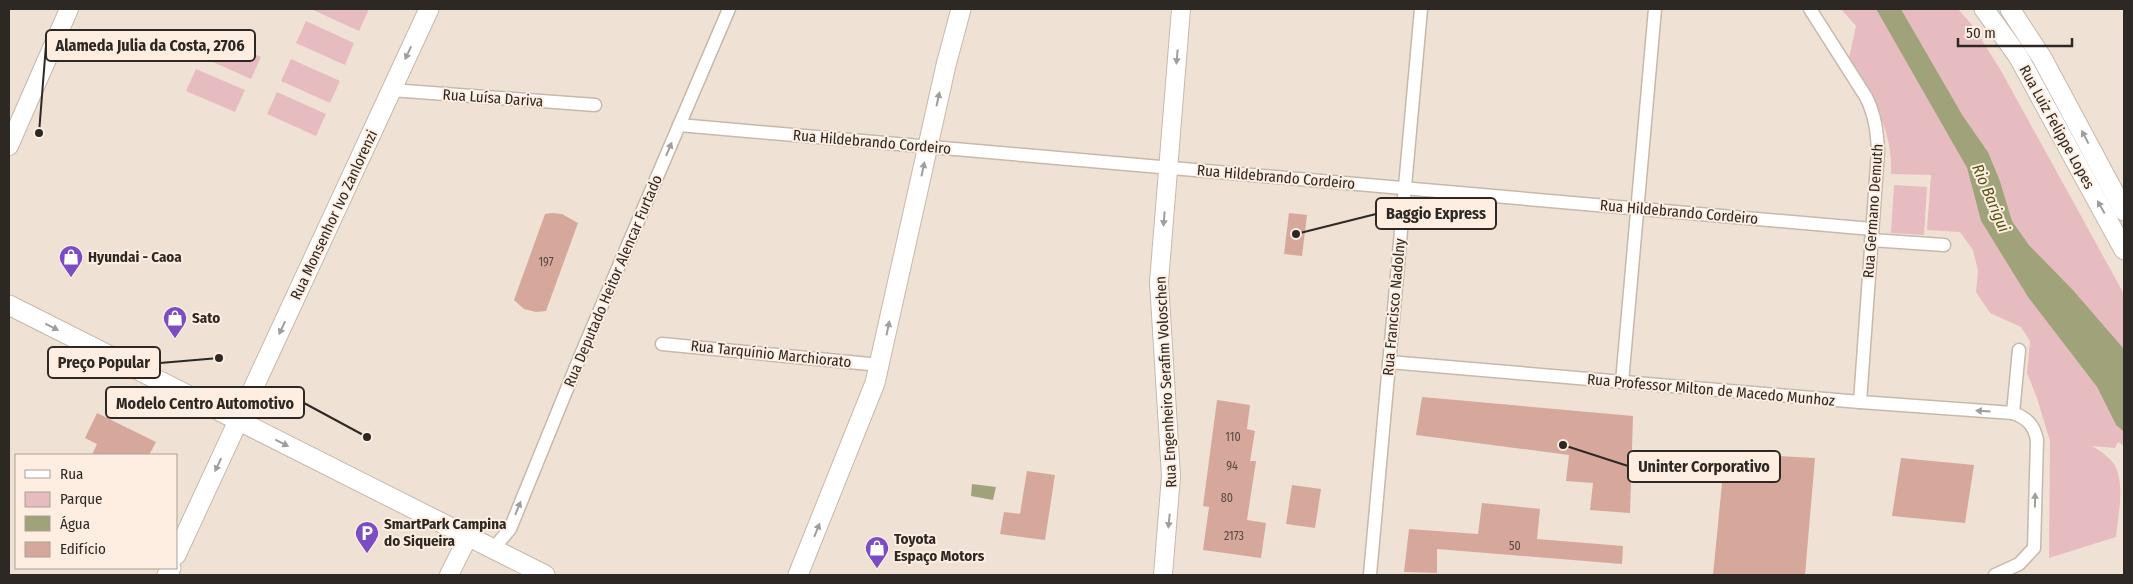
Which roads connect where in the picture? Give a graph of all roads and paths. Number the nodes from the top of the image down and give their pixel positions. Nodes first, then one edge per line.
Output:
1 (69, 9) edge
2 (429, 9) edge
3 (729, 9) edge
4 (961, 9) edge
5 (1181, 9) edge
6 (1421, 9) edge
7 (1656, 9) edge
8 (1810, 9) edge
9 (1984, 9) edge
10 (2010, 9) edge
11 (391, 90) junction
12 (595, 105) dead end
13 (679, 125) junction
14 (10, 140) edge
15 (928, 147) junction
16 (1168, 168) junction
17 (1405, 188) junction
18 (1638, 209) junction
19 (2124, 211) edge
20 (1871, 235) junction
21 (1944, 245) dead end
22 (2124, 250) edge
23 (9, 306) edge
24 (662, 344) dead end
25 (2018, 350) dead end
26 (1389, 362) junction
27 (880, 365) junction
28 (1622, 382) junction
29 (1860, 402) junction
30 (2013, 413) junction
31 (239, 421) junction
32 (468, 536) junction
33 (493, 549) junction
34 (178, 551) edge
35 (449, 575) edge
36 (545, 575) edge
37 (798, 575) edge
38 (1163, 575) edge
39 (1370, 575) edge
40 (1995, 575) edge

1 - 14 street
2 -> 11 main road, Rua Monsenhor Ivo Zanlorenzi
3 - 13 street, Rua Deputado Heitor Alencar Furtado
15 -> 4 main road
5 -> 16 street, Rua Engenheiro Serafim Voloschen
6 - 17 street, Rua Francisco Nadolny
7 - 18 street
8 - 20 street, Rua Germano Demuth
22 -> 9 main road, Rua Luiz Felippe Lopes
19 -> 10 main road
11 - 12 street, Rua Luísa Dariva
11 -> 31 main road, Rua Monsenhor Ivo Zanlorenzi
13 - 15 street, Rua Hildebrando Cordeiro
33 -> 13 street, Rua Deputado Heitor Alencar Furtado
15 - 16 street, Rua Hildebrando Cordeiro
27 -> 15 main road
16 - 17 street, Rua Hildebrando Cordeiro
16 -> 38 street, Rua Engenheiro Serafim Voloschen
17 - 18 street, Rua Hildebrando Cordeiro
17 - 26 street, Rua Francisco Nadolny
18 - 20 street, Rua Hildebrando Cordeiro
18 - 28 street
20 - 21 street, Rua Hildebrando Cordeiro
20 - 29 street, Rua Germano Demuth
23 -> 31 main road
24 - 27 street, Rua Tarquínio Marchiorato
25 - 30 street
26 - 28 street, Rua Professor Milton de Macedo Munhoz
26 - 39 street, Rua Francisco Nadolny
37 -> 27 main road
28 - 29 street, Rua Professor Milton de Macedo Munhoz
30 -> 29 street, Rua Professor Milton de Macedo Munhoz
40 -> 30 street, Rua Professor Milton de Macedo Munhoz
31 -> 32 main road
31 -> 34 main road, Rua Monsenhor Ivo Zanlorenzi
32 - 33 main road
32 - 35 street
33 - 36 main road

